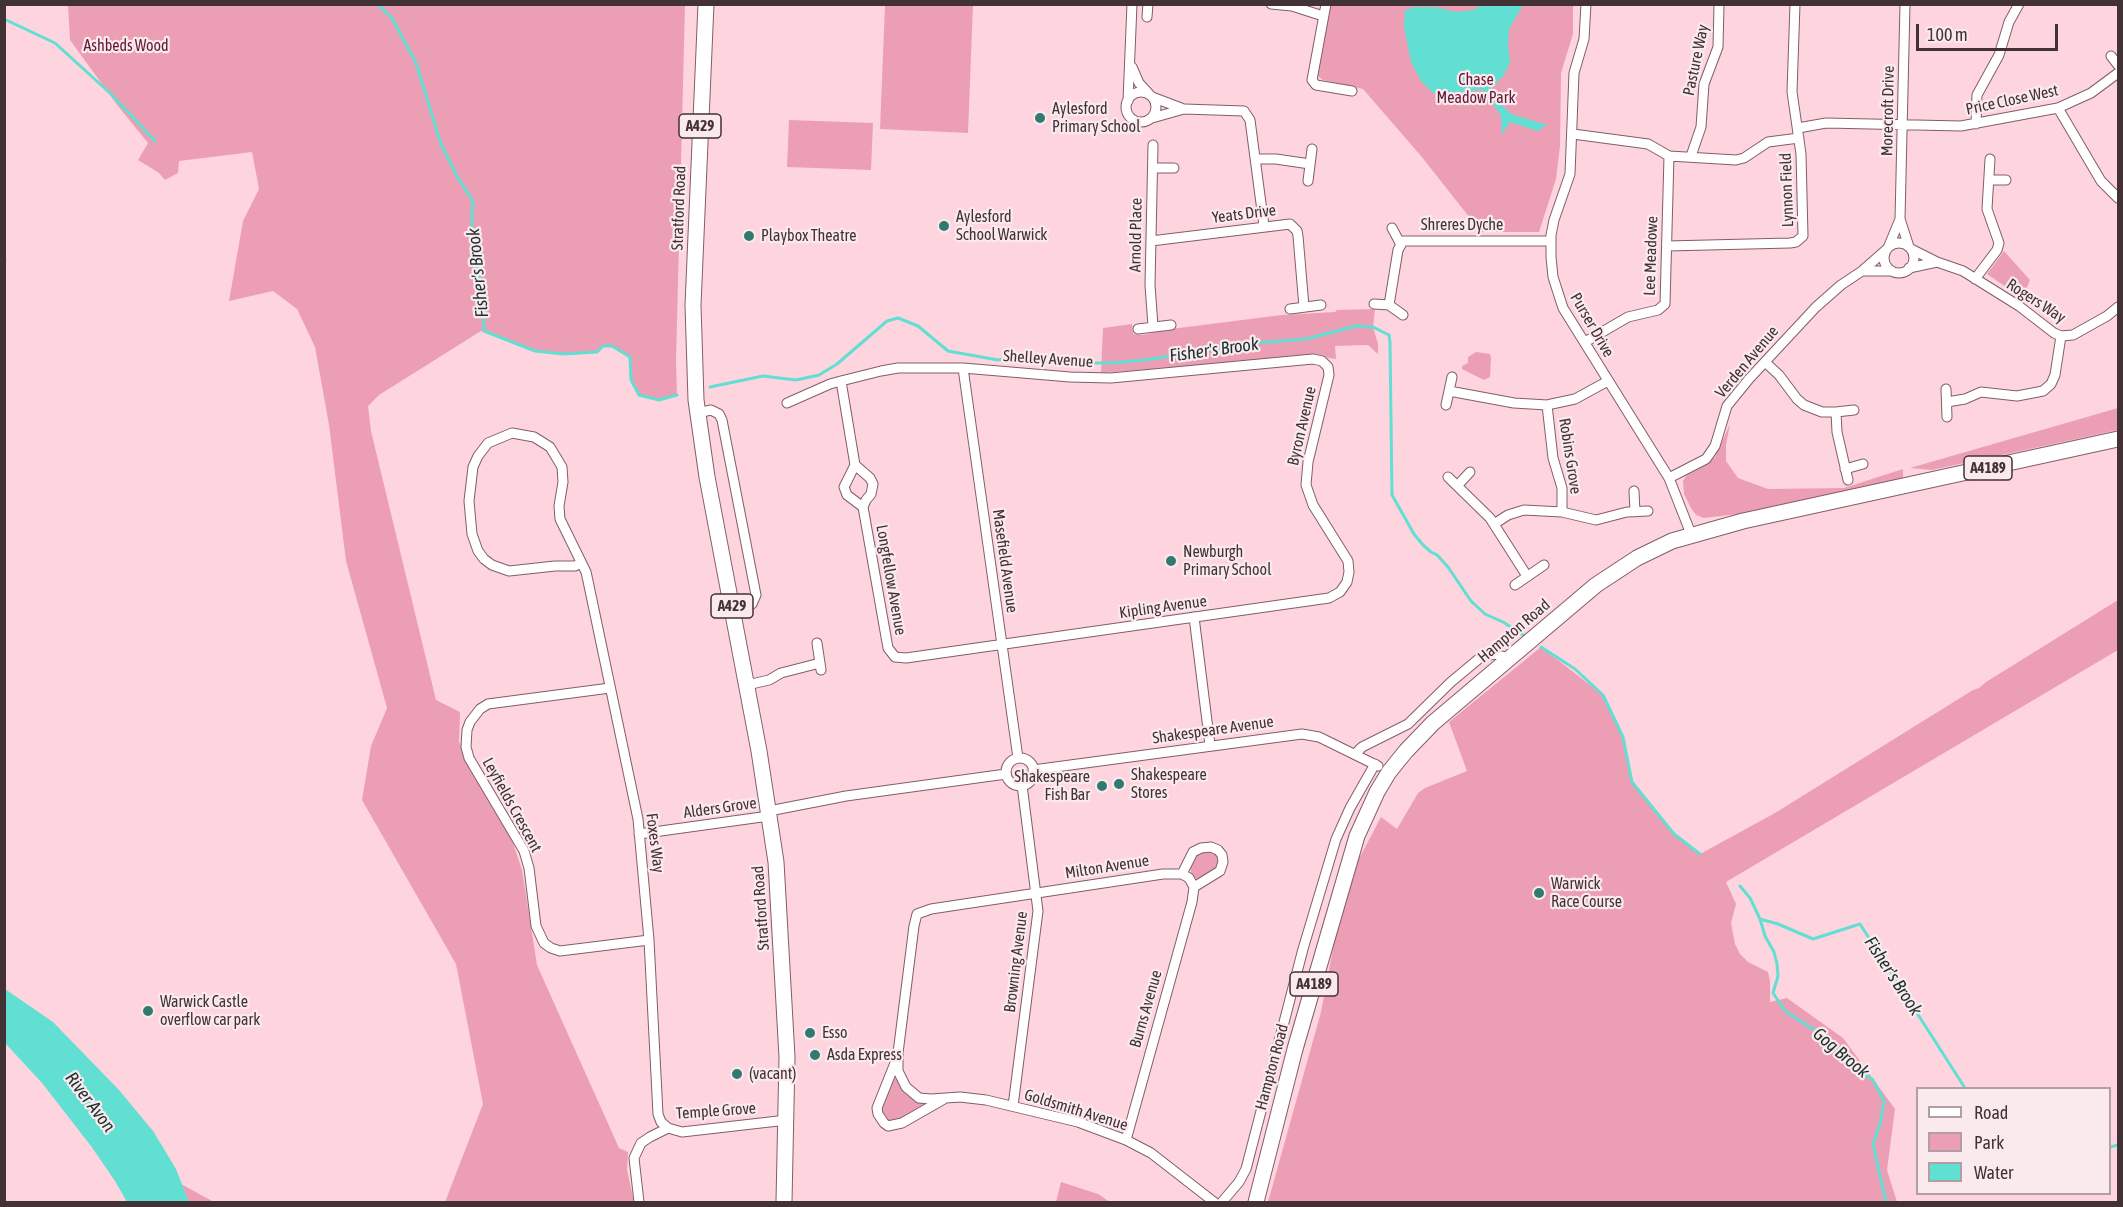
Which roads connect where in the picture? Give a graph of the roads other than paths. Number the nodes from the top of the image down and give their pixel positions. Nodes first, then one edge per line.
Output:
1 (706, 4) edge
2 (1132, 4) edge
3 (1148, 4) edge
4 (1271, 4) edge
5 (1326, 4) edge
6 (1586, 4) edge
7 (1711, 4) edge
8 (1795, 4) edge
9 (1905, 4) edge
10 (2019, 4) edge
11 (1719, 5) edge
12 (1323, 16) junction
13 (1147, 17) dead end
14 (2111, 56) dead end
15 (1130, 62) junction
16 (2118, 65) edge
17 (2118, 73) edge
18 (1352, 91) dead end
19 (1151, 96) junction
20 (1128, 101) junction
21 (2058, 108) junction
22 (1184, 109) junction
23 (1152, 118) junction
24 (1976, 124) junction
25 (1902, 125) junction
26 (1798, 128) junction
27 (1573, 134) junction
28 (1799, 138) junction
29 (1153, 145) dead end
30 (1312, 149) dead end
31 (1670, 156) junction
32 (1691, 156) junction
33 (1256, 159) junction
34 (1989, 159) dead end
35 (1310, 164) junction
36 (1153, 168) junction
37 (1174, 168) dead end
38 (1989, 180) junction
39 (2006, 180) dead end
40 (1308, 181) dead end
41 (2118, 198) edge
42 (1900, 219) junction
43 (1264, 226) junction
44 (1392, 228) dead end
45 (1151, 241) junction
46 (1550, 241) junction
47 (1400, 243) junction
48 (1667, 246) junction
49 (1910, 248) junction
50 (1887, 249) junction
51 (1937, 262) junction
52 (1909, 268) junction
53 (1862, 271) junction
54 (1892, 271) junction
55 (1975, 279) junction
56 (1374, 304) dead end
57 (1321, 305) dead end
58 (1389, 305) junction
59 (1304, 307) junction
60 (2118, 307) edge
61 (1290, 309) dead end
62 (1403, 315) dead end
63 (1171, 325) dead end
64 (1153, 326) junction
65 (1138, 329) dead end
66 (2061, 336) junction
67 (1585, 342) junction
68 (1312, 359) joint
69 (1765, 362) junction
70 (963, 368) junction
71 (1452, 377) dead end
72 (841, 381) junction
73 (1608, 381) junction
74 (1946, 389) dead end
75 (1449, 391) junction
76 (1947, 402) junction
77 (787, 403) dead end
78 (1446, 405) dead end
79 (1547, 405) junction
80 (1854, 410) dead end
81 (1836, 412) junction
82 (697, 413) junction
83 (1947, 417) dead end
84 (2118, 439) edge
85 (1863, 464) dead end
86 (855, 465) junction
87 (1845, 469) junction
88 (1470, 472) dead end
89 (1448, 477) dead end
90 (1669, 478) junction
91 (1848, 480) dead end
92 (1457, 486) junction
93 (1634, 491) dead end
94 (863, 507) junction
95 (1648, 511) dead end
96 (1562, 512) junction
97 (1635, 512) junction
98 (1494, 524) junction
99 (1691, 534) junction
100 (581, 563) junction
101 (1544, 565) dead end
102 (1527, 576) junction
103 (1515, 585) dead end
104 (1329, 598) joint
105 (733, 614) junction
106 (1194, 617) junction
107 (817, 643) dead end
108 (1001, 645) junction
109 (1510, 658) junction
110 (747, 686) junction
111 (610, 688) junction
112 (1210, 745) junction
113 (1355, 754) junction
114 (1018, 758) junction
115 (1375, 764) junction
116 (1033, 770) junction
117 (1389, 772) junction
118 (1006, 774) junction
119 (1022, 785) junction
120 (769, 813) junction
121 (639, 834) junction
122 (1182, 874) junction
123 (1194, 887) junction
124 (1036, 894) junction
125 (649, 940) junction
126 (898, 1053) junction
127 (946, 1098) junction
128 (1013, 1106) junction
129 (787, 1120) junction
130 (668, 1128) junction
131 (1126, 1140) junction
132 (639, 1203) edge
133 (784, 1203) edge
134 (1214, 1203) edge
135 (1222, 1203) edge
136 (1256, 1203) edge

1 - 82 main road, Stratford Road / A429
2 - 15 street
3 - 13 street
4 - 12 street
5 - 12 street
6 - 27 street, Purser Drive
7 - 11 street
8 - 26 street, Lynnon Field
9 - 25 street, Morecroft Drive
10 - 24 street
11 - 32 street, Pasture Way
12 - 18 street
14 - 16 street
15 - 19 street
15 - 20 street
17 - 21 street, Price Close West
19 - 20 street
19 - 22 street
19 - 23 street
20 - 23 street
21 - 24 street, Price Close West
21 - 41 street
22 - 23 street
22 - 33 street
24 - 25 street, Price Close West
25 - 26 street, Price Close West
25 - 42 street, Morecroft Drive
26 - 28 street, Lynnon Field
27 - 31 street
27 - 46 street, Purser Drive
28 - 32 street
28 - 48 street, Lynnon Field
29 - 36 street, Arnold Place
30 - 35 street
31 - 32 street
31 - 48 street, Lee Meadowe
33 - 35 street
33 - 43 street
34 - 38 street
35 - 40 street
36 - 37 street
36 - 45 street, Arnold Place
38 - 39 street
38 - 55 street
42 - 49 street, Morecroft Drive
42 - 50 street, Morecroft Drive
43 - 45 street, Yeats Drive
43 - 59 street, Yeats Drive
44 - 47 street
45 - 64 street, Arnold Place
46 - 47 street, Shreres Dyche
46 - 67 street, Purser Drive
47 - 58 street, Shreres Dyche
48 - 67 street, Lee Meadowe
49 - 50 street
49 - 51 street, Rogers Way
49 - 52 street
50 - 53 street, Verden Avenue
50 - 54 street
51 - 52 street
51 - 55 street, Rogers Way
52 - 54 street
53 - 54 street
53 - 69 street, Verden Avenue
55 - 66 street, Rogers Way
56 - 58 street
57 - 59 street
58 - 62 street
59 - 61 street
60 - 66 street, Rogers Way
63 - 64 street
64 - 65 street
66 - 76 street
67 - 73 street, Purser Drive
68 - 70 street, Shelley Avenue
68 - 104 street, Byron Avenue
69 - 81 street
69 - 90 street, Verden Avenue
70 - 72 street, Shelley Avenue
70 - 108 street, Masefield Avenue
71 - 75 street
72 - 77 street, Shelley Avenue
72 - 86 street, Longfellow Avenue
73 - 79 street
73 - 90 street, Purser Drive
74 - 76 street
75 - 78 street
75 - 79 street
76 - 83 street
79 - 96 street, Robins Grove
80 - 81 street
81 - 87 street
82 - 105 main road, Stratford Road / A429
82 - 105 street
84 - 99 main road, Hampton Road / A4189
85 - 87 street
86 - 94 street, Longfellow Avenue
86 - 94 street, Longfellow Avenue
87 - 91 street
88 - 92 street
89 - 92 street
90 - 99 street, Purser Drive
92 - 98 street
93 - 97 street
94 - 108 street, Longfellow Avenue
95 - 97 street, Robins Grove
96 - 97 street, Robins Grove
96 - 98 street, Robins Grove
98 - 102 street
99 - 109 main road, Hampton Road / A4189
100 - 100 street, Foxes Way
100 - 111 street, Foxes Way
101 - 102 street
102 - 103 street
104 - 106 street, Kipling Avenue
105 - 110 main road, Stratford Road / A429
106 - 108 street, Kipling Avenue
106 - 112 street
107 - 110 street
108 - 114 street, Masefield Avenue
109 - 113 street
109 - 117 main road, Hampton Road / A4189
110 - 120 main road, Stratford Road / A429
111 - 121 street, Foxes Way
111 - 125 street, Leyfields Crescent
112 - 113 street, Shakespeare Avenue
112 - 116 street, Shakespeare Avenue
113 - 115 street, Shakespeare Avenue
114 - 116 street
114 - 118 street
115 - 117 street, Shakespeare Avenue
115 - 135 street, Hampton Road
116 - 119 street
117 - 136 main road, Hampton Road / A4189
118 - 119 street
118 - 120 street
119 - 124 street, Browning Avenue
120 - 121 street, Alders Grove
120 - 129 main road, Stratford Road / A429
121 - 125 street, Foxes Way
122 - 123 street
122 - 123 street
122 - 124 street, Milton Avenue
123 - 131 street, Burns Avenue
124 - 126 street, Milton Avenue
124 - 128 street, Browning Avenue
125 - 130 street, Foxes Way
126 - 127 street, Goldsmith Avenue
126 - 127 street
127 - 128 street, Goldsmith Avenue
128 - 131 street, Goldsmith Avenue
129 - 130 street, Temple Grove
129 - 133 main road, Stratford Road / A429
130 - 132 street, Temple Grove
131 - 134 street, Goldsmith Avenue

